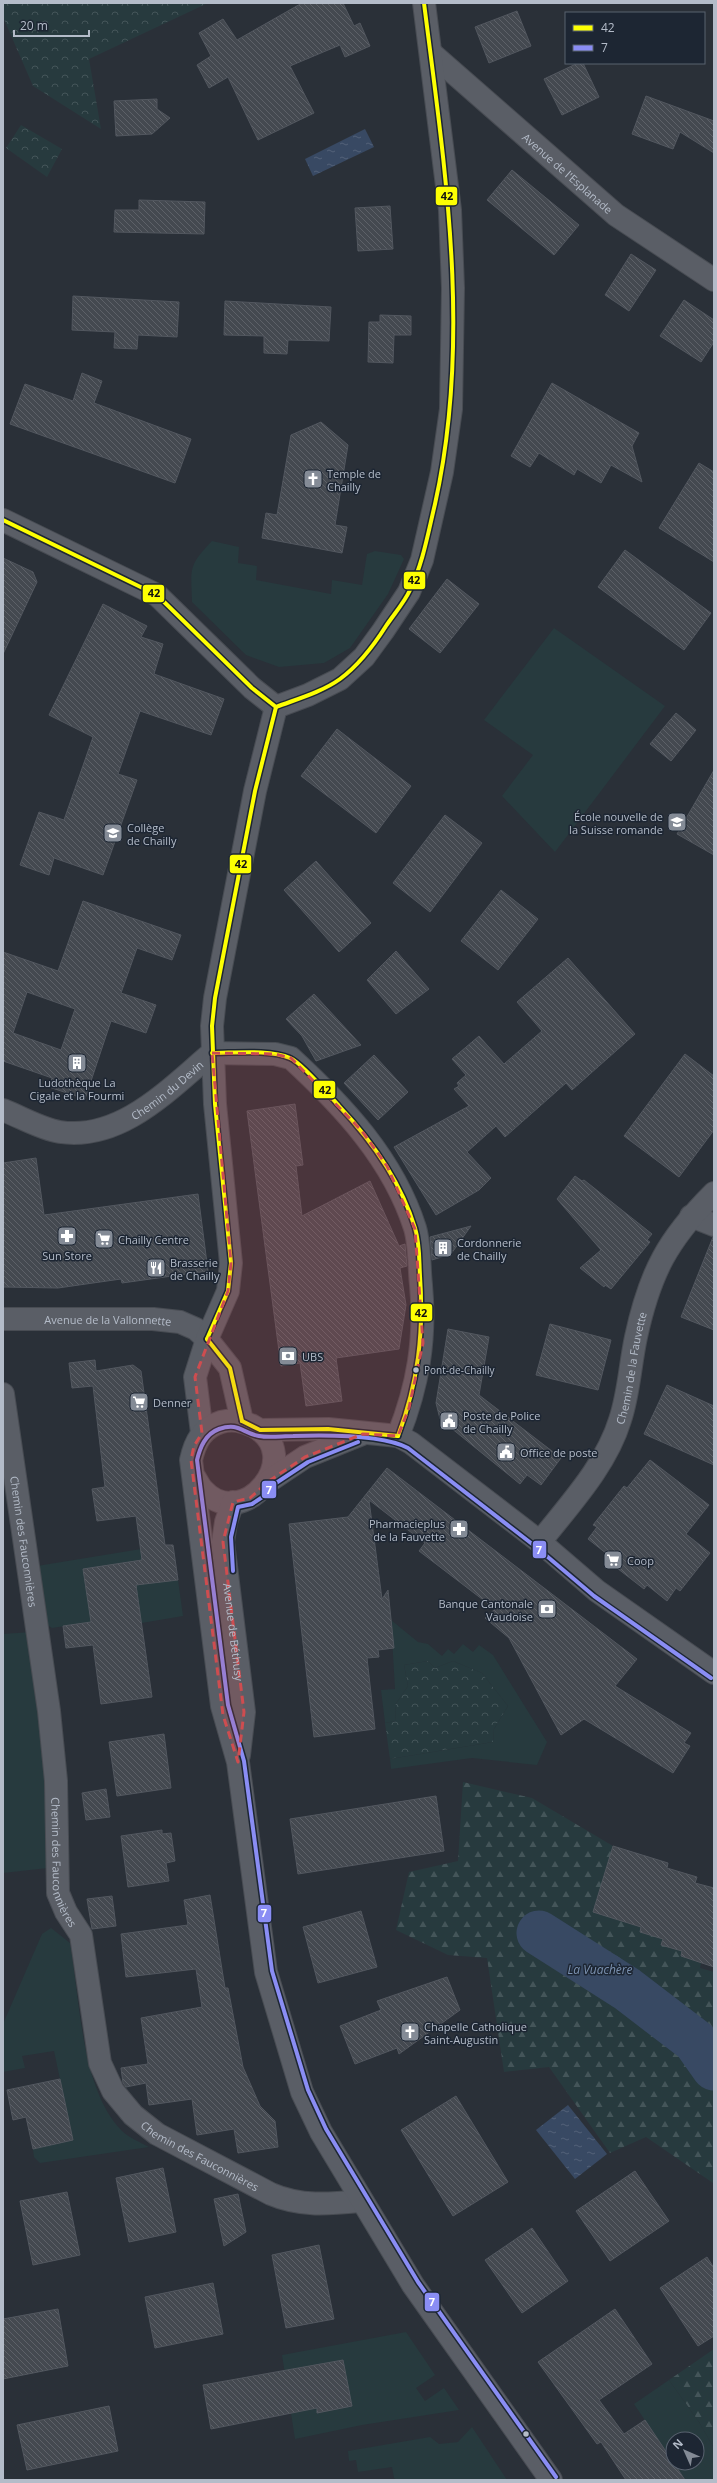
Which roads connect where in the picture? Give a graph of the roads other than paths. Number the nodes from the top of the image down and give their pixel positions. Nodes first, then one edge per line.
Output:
1 (424, 3) edge
2 (431, 53) junction
3 (714, 280) edge
4 (3, 520) edge
5 (276, 707) junction
6 (212, 1053) junction
7 (3, 1110) edge
8 (714, 1193) edge
9 (691, 1216) junction
10 (714, 1224) edge
11 (3, 1319) edge
12 (207, 1338) junction
13 (3, 1394) edge
14 (251, 1426) junction
15 (202, 1433) junction
16 (363, 1434) junction
17 (398, 1436) junction
18 (7, 1456) edge
19 (193, 1475) junction
20 (269, 1480) junction
21 (233, 1502) junction
22 (540, 1542) junction
23 (714, 1673) edge
24 (238, 1762) junction
25 (362, 2201) junction
26 (551, 2480) edge

1 - 2 street
2 - 3 street, Avenue de l'Esplanade
2 - 5 street
4 - 5 street
5 - 6 street
6 - 7 street, Chemin du Devin
6 - 12 street
6 - 17 street, Chemin du Devin
8 - 9 street, Chemin de la Fauvette
9 - 10 street
9 - 22 street, Chemin de la Fauvette
11 - 12 street, Avenue de la Vallonnette
12 - 14 street, Avenue de la Vallonnette
12 - 15 street
13 - 18 street, Chemin des Fauconnières
14 - 15 street
14 - 16 street
14 - 20 street
15 - 19 street, Avenue de Béthusy
16 - 17 street
16 - 20 street
17 - 22 street
18 - 25 street, Chemin des Fauconnières
19 - 21 street
19 - 24 street, Avenue de Béthusy
20 - 21 street
21 - 24 street, Avenue de Béthusy
22 - 23 street
24 - 25 street, Avenue de Béthusy
25 - 26 street, Avenue de Béthusy

